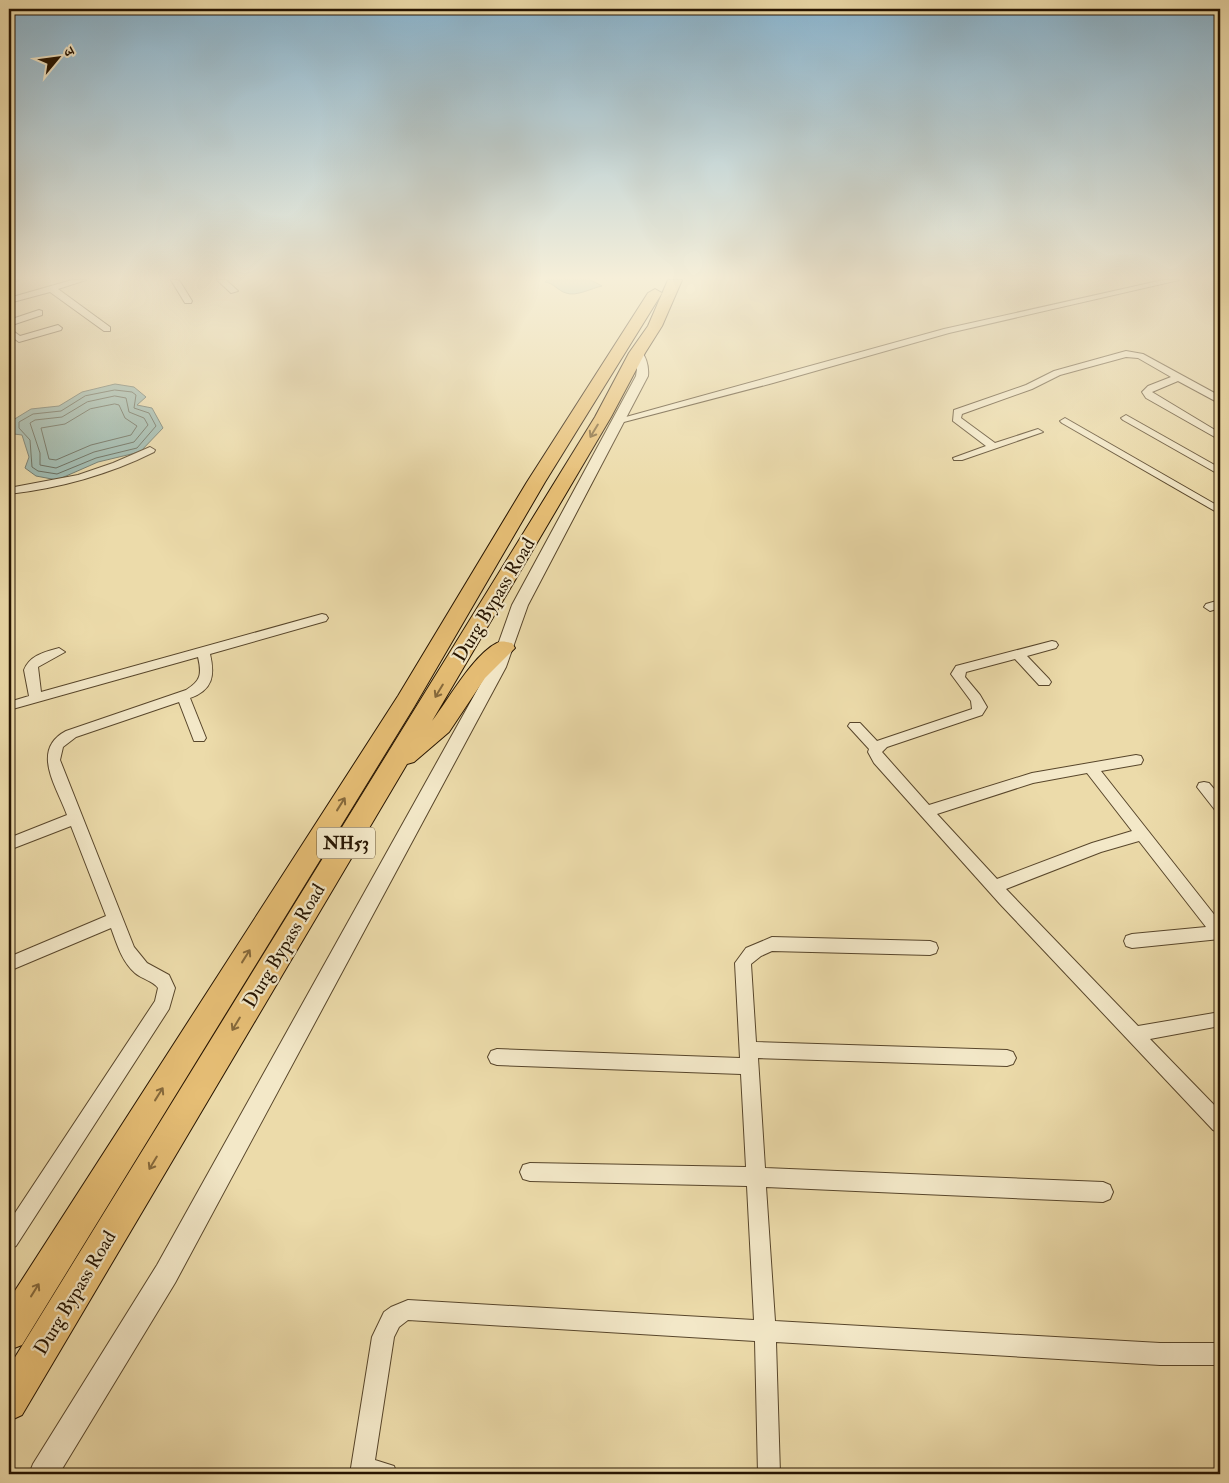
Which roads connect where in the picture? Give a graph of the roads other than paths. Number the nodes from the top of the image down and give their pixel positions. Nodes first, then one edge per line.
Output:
1 (621, 349) edge
2 (640, 349) edge
3 (882, 349) edge
4 (637, 354) junction
5 (1179, 378) junction
6 (1220, 400) edge
7 (1126, 418) dead end
8 (620, 420) junction
9 (1065, 421) dead end
10 (1038, 432) dead end
11 (1220, 437) edge
12 (994, 447) junction
13 (150, 450) dead end
14 (958, 458) dead end
15 (1220, 472) edge
16 (9, 491) edge
17 (1218, 508) edge
18 (322, 618) dead end
19 (1052, 645) dead end
20 (504, 648) junction
21 (203, 651) junction
22 (59, 652) dead end
23 (1017, 653) junction
24 (1044, 682) dead end
25 (183, 696) junction
26 (36, 698) junction
27 (9, 706) edge
28 (855, 726) dead end
29 (199, 738) dead end
30 (876, 748) junction
31 (1136, 760) dead end
32 (396, 762) junction
33 (1091, 768) junction
34 (1204, 787) dead end
35 (1220, 806) edge
36 (926, 812) junction
37 (76, 818) junction
38 (1143, 834) junction
39 (9, 844) edge
40 (994, 887) junction
41 (114, 920) junction
42 (1220, 932) edge
43 (1132, 940) dead end
44 (930, 948) dead end
45 (9, 964) edge
46 (1220, 1019) edge
47 (1135, 1034) junction
48 (497, 1057) dead end
49 (749, 1058) junction
50 (1007, 1058) dead end
51 (1220, 1124) edge
52 (530, 1172) dead end
53 (756, 1178) junction
54 (1103, 1192) dead end
55 (9, 1238) edge
56 (9, 1332) edge
57 (765, 1332) junction
58 (1220, 1354) edge
59 (9, 1402) edge
60 (361, 1472) edge
61 (43, 1474) edge
62 (386, 1474) edge
63 (769, 1474) edge

56 -> 1 highway, Durg Bypass Road / NH53
2 - 4 highway, Durg Bypass Road / NH53
3 - 8 street
4 - 8 street
4 -> 32 highway, Durg Bypass Road / NH53
5 - 6 street
5 - 11 street
5 - 12 street
7 - 15 street
8 - 20 street
9 - 17 street
10 - 12 street
12 - 14 street
13 - 16 street
18 - 21 street
19 - 23 street
20 - 32 highway
20 - 61 street
21 - 25 street
21 - 26 street
22 - 26 street
23 - 24 street
23 - 30 street
25 - 29 street
25 - 37 street
26 - 27 street
28 - 30 street
30 - 36 street
31 - 33 street
32 -> 59 highway, Durg Bypass Road / NH53
33 - 36 street
33 - 38 street
34 - 35 street
36 - 40 street
37 - 39 street
37 - 41 street
38 - 40 street
38 - 42 street
40 - 47 street
41 - 45 street
41 - 55 street
42 - 43 street
44 - 49 street
46 - 47 street
47 - 51 street
48 - 49 street
49 - 50 street
49 - 53 street
52 - 53 street
53 - 54 street
53 - 57 street
57 - 58 street
57 - 60 street
57 - 63 street
60 - 62 street

